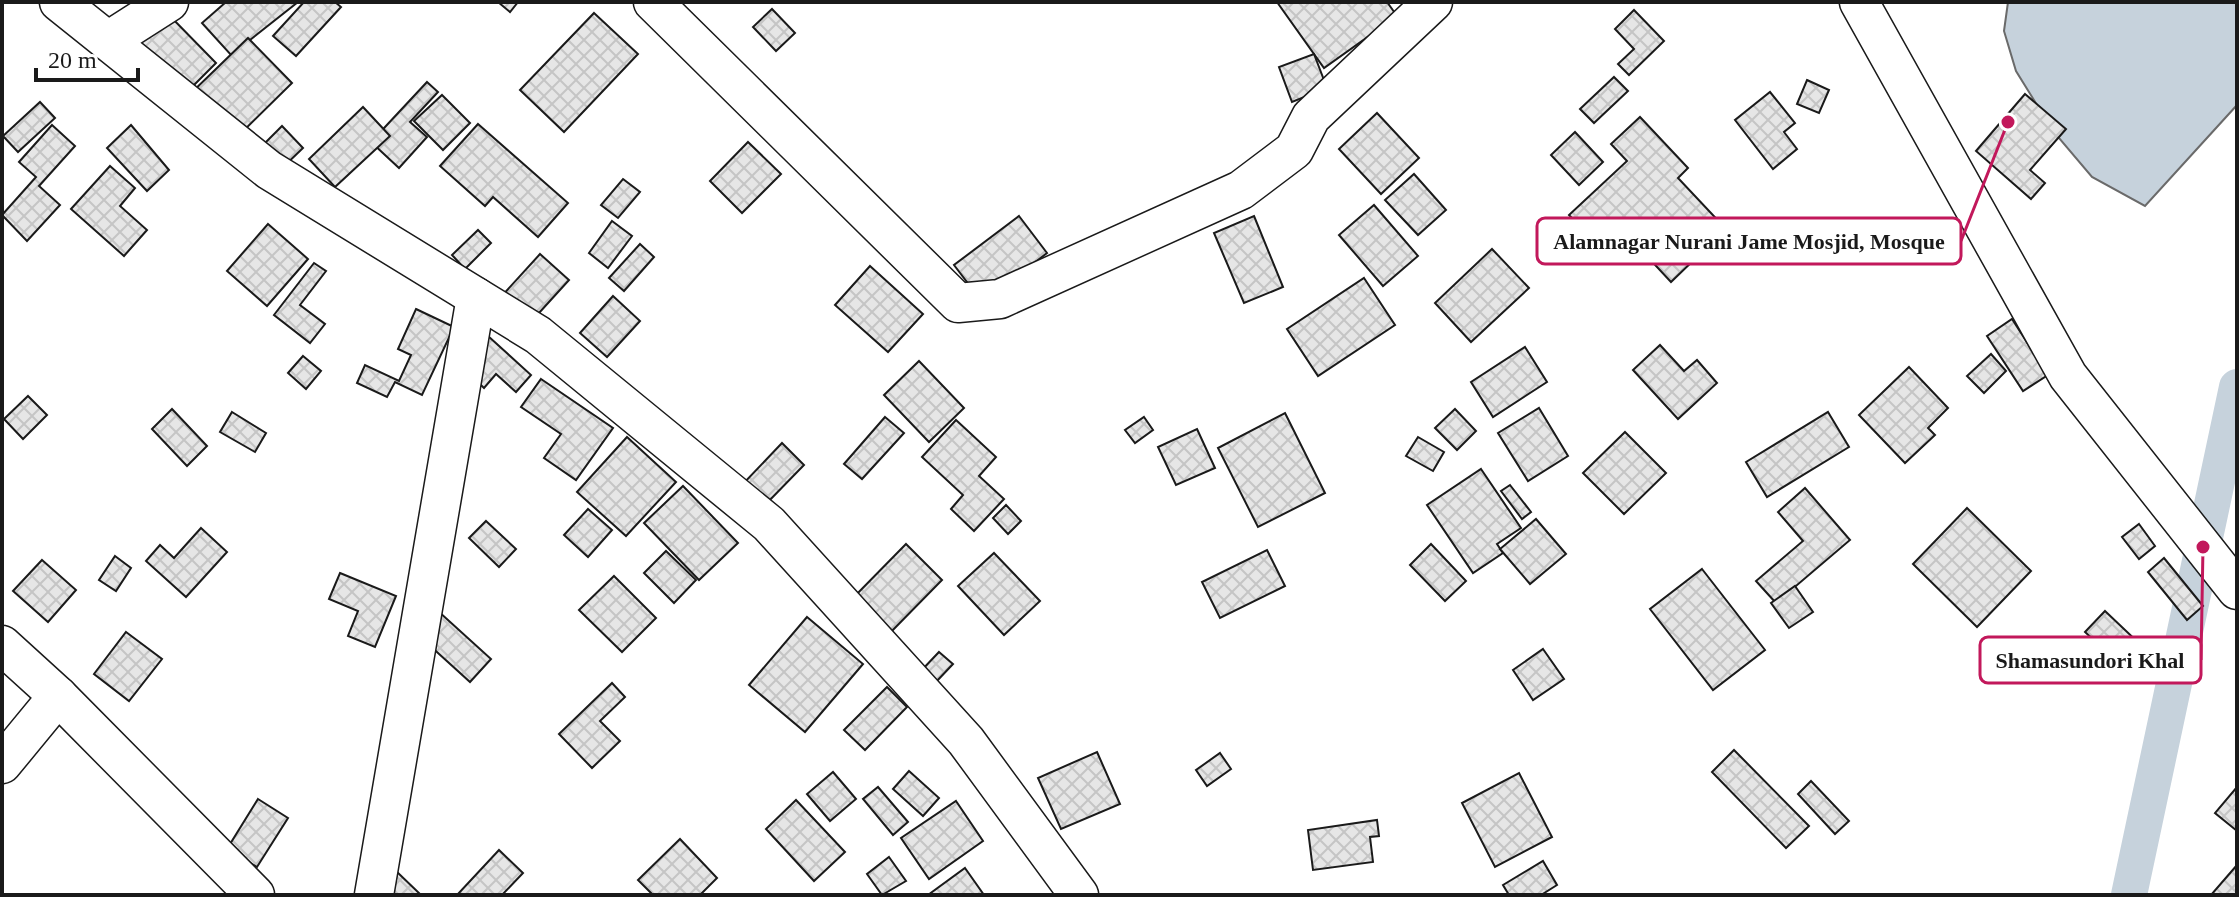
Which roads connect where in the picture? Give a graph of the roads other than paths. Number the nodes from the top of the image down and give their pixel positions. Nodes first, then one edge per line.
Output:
1 (59, 2) edge
2 (169, 2) edge
3 (653, 2) edge
4 (1433, 2) edge
5 (1859, 2) edge
6 (108, 41) junction
7 (476, 297) junction
8 (2237, 590) edge
9 (2, 645) edge
10 (58, 696) junction
11 (2, 764) edge
12 (255, 895) edge
13 (374, 895) edge
14 (1079, 895) edge

1 - 6 street
2 - 6 street
3 - 4 street
5 - 8 street
6 - 7 street
7 - 13 street
7 - 14 street
9 - 10 street
10 - 11 street
10 - 12 street

